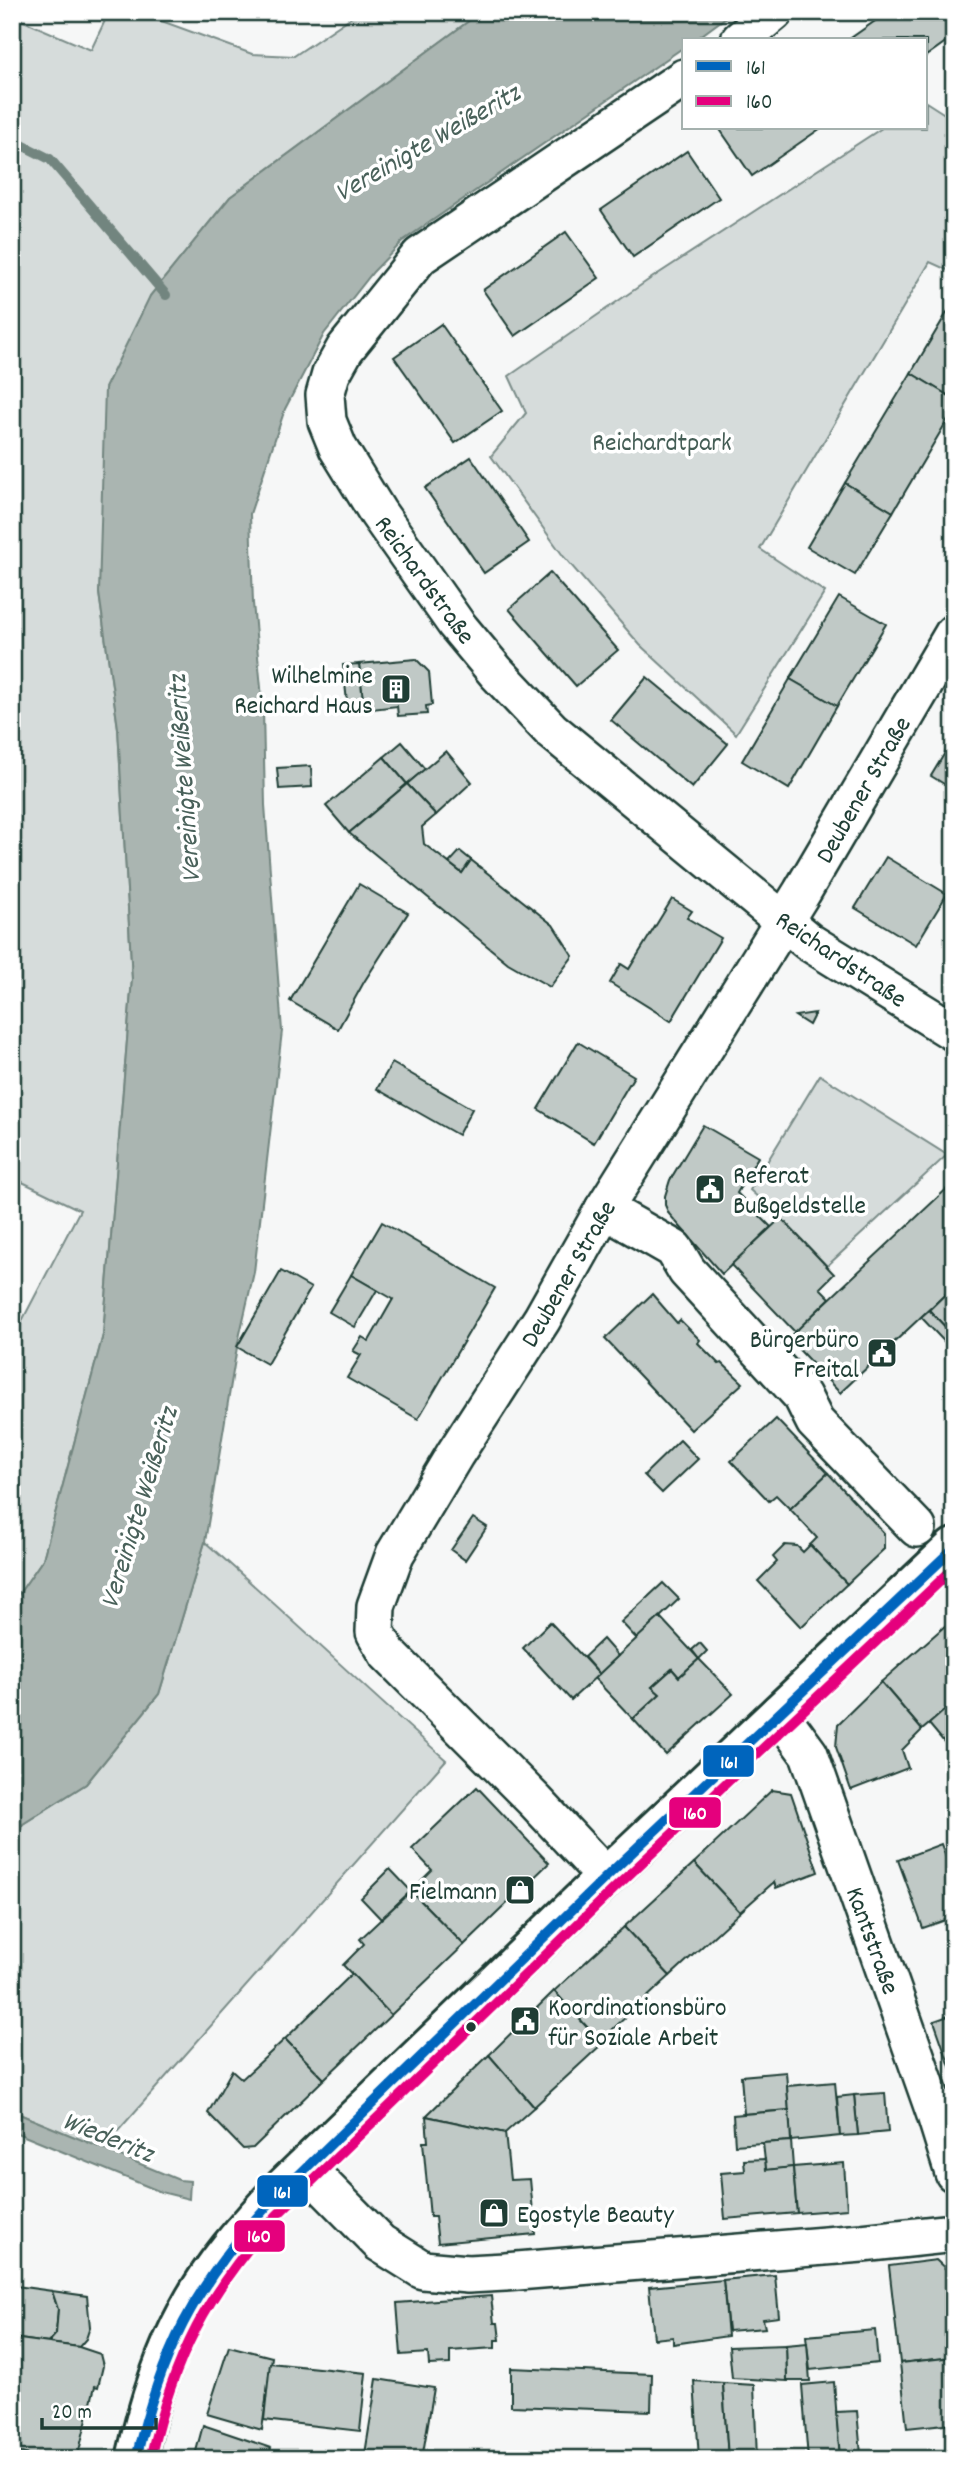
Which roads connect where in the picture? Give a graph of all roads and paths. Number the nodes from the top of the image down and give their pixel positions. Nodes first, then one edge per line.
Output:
1 (774, 12) edge
2 (742, 38) edge
3 (682, 79) edge
4 (954, 633) edge
5 (784, 921) junction
6 (954, 1032) edge
7 (604, 1209) junction
8 (917, 1528) dead end
9 (954, 1548) edge
10 (779, 1713) junction
11 (606, 1877) junction
12 (954, 2173) edge
13 (318, 2180) junction
14 (954, 2233) edge
15 (136, 2459) edge

1 - 2 street
3 - 5 street, Reichardstraße
4 - 5 street, Deubener Straße
5 - 6 street, Reichardstraße
5 - 7 street, Deubener Straße
7 - 8 street
7 - 11 street, Deubener Straße
9 - 10 street
10 - 11 street
10 - 12 street, Kantstraße
11 - 13 street
13 - 14 street
13 - 15 street

